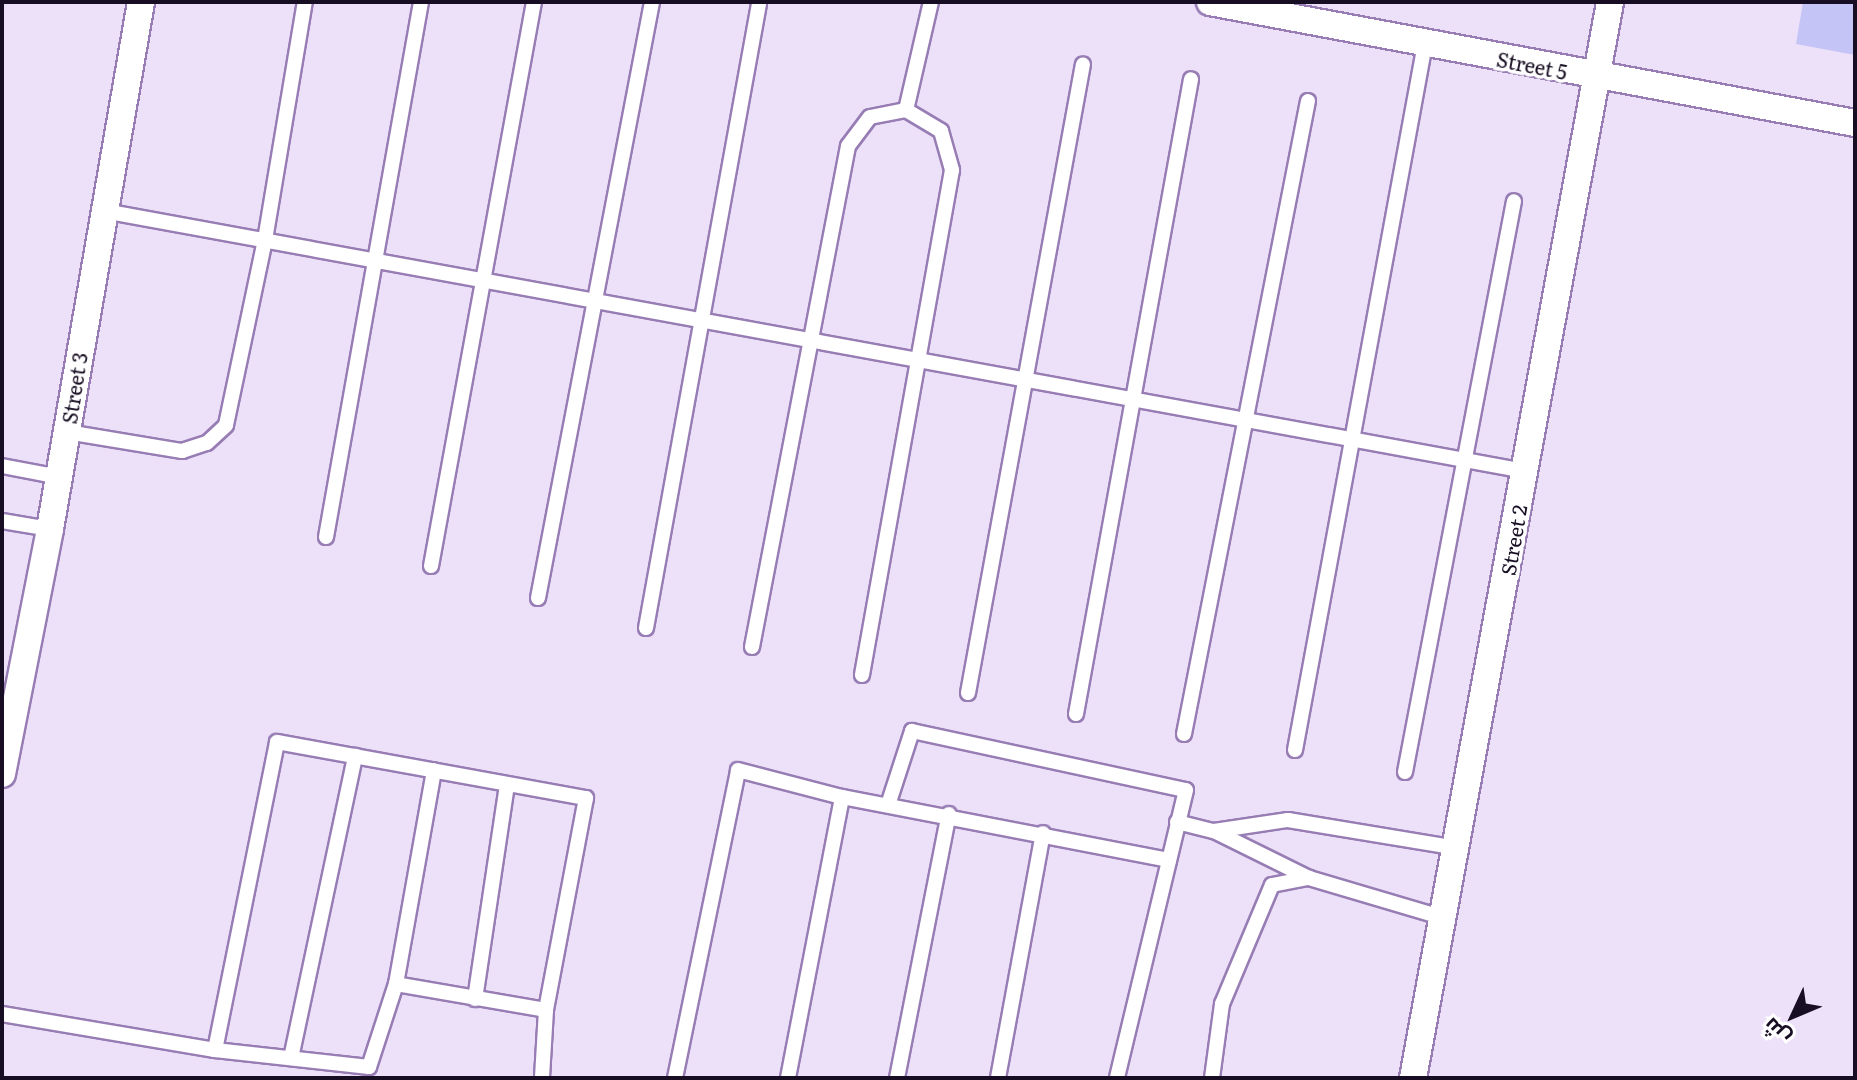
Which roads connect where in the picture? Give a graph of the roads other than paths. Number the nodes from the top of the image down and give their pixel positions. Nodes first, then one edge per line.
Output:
1 (141, 2) edge
2 (305, 2) edge
3 (421, 2) edge
4 (534, 2) edge
5 (652, 2) edge
6 (931, 2) edge
7 (1210, 2) edge
8 (1610, 2) edge
9 (759, 4) dead end
10 (1425, 44) junction
11 (1083, 64) dead end
12 (1596, 77) junction
13 (1191, 79) dead end
14 (1308, 101) dead end
15 (906, 110) junction
16 (1855, 123) edge
17 (1514, 201) dead end
18 (104, 211) junction
19 (265, 240) junction
20 (375, 260) junction
21 (485, 280) junction
22 (593, 301) junction
23 (701, 319) junction
24 (810, 340) junction
25 (919, 359) junction
26 (1027, 379) junction
27 (1133, 399) junction
28 (1243, 419) junction
29 (67, 432) junction
30 (1352, 439) junction
31 (1463, 460) junction
32 (4, 469) edge
33 (1525, 471) junction
34 (59, 477) junction
35 (2, 521) edge
36 (50, 529) junction
37 (326, 537) dead end
38 (431, 566) dead end
39 (538, 598) dead end
40 (646, 628) dead end
41 (752, 647) dead end
42 (862, 675) dead end
43 (968, 693) dead end
44 (1076, 714) dead end
45 (1184, 734) dead end
46 (1295, 750) dead end
47 (355, 756) junction
48 (434, 770) junction
49 (1405, 772) dead end
50 (2, 774) edge
51 (507, 784) junction
52 (842, 797) junction
53 (888, 805) junction
54 (949, 814) junction
55 (1177, 822) junction
56 (1214, 831) junction
57 (1043, 833) junction
58 (1457, 848) junction
59 (1169, 860) junction
60 (1309, 878) junction
61 (1444, 918) junction
62 (396, 984) junction
63 (475, 999) junction
64 (546, 1010) junction
65 (2, 1014) edge
66 (215, 1050) junction
67 (291, 1058) junction
68 (542, 1078) edge
69 (675, 1078) edge
70 (788, 1078) edge
71 (897, 1078) edge
72 (998, 1078) edge
73 (1117, 1078) edge
74 (1212, 1078) edge
75 (1413, 1078) edge

1 - 18 street, Street 3
2 - 19 lane
3 - 20 lane
4 - 21 lane
5 - 22 lane
6 - 15 lane
7 - 10 street, Street 5
8 - 12 street, Street 2
9 - 23 lane
10 - 12 street, Street 5
10 - 30 lane
11 - 26 lane
12 - 16 street, Street 5
12 - 33 street, Street 2
13 - 27 lane
14 - 28 lane
15 - 24 lane
15 - 25 lane
17 - 31 lane
18 - 19 lane
18 - 29 street, Street 3
19 - 20 lane
19 - 29 lane
20 - 21 lane
20 - 37 lane
21 - 22 lane
21 - 38 lane
22 - 23 lane
22 - 39 lane
23 - 24 lane
23 - 40 lane
24 - 25 lane
24 - 41 lane
25 - 26 lane
25 - 42 lane
26 - 27 lane
26 - 43 lane
27 - 28 lane
27 - 44 lane
28 - 30 lane
28 - 45 lane
29 - 34 street, Street 3
30 - 31 lane
30 - 46 lane
31 - 33 lane
31 - 49 lane
32 - 34 lane
33 - 58 street, Street 2
34 - 36 street, Street 3
35 - 36 lane
36 - 50 street, Street 3
47 - 48 lane
47 - 66 lane
47 - 67 lane
48 - 51 lane
48 - 62 lane
51 - 63 lane
51 - 64 lane
52 - 53 lane
52 - 69 lane
52 - 70 lane
53 - 54 lane
53 - 55 lane
54 - 57 lane
54 - 71 lane
55 - 56 lane
55 - 59 lane
56 - 58 lane
56 - 60 lane
57 - 59 lane
57 - 72 lane
58 - 61 street, Street 2
59 - 73 lane
60 - 61 lane
60 - 74 lane
61 - 75 street, Street 2
62 - 63 lane
62 - 67 lane
63 - 64 lane
64 - 68 lane
65 - 66 lane
66 - 67 lane

